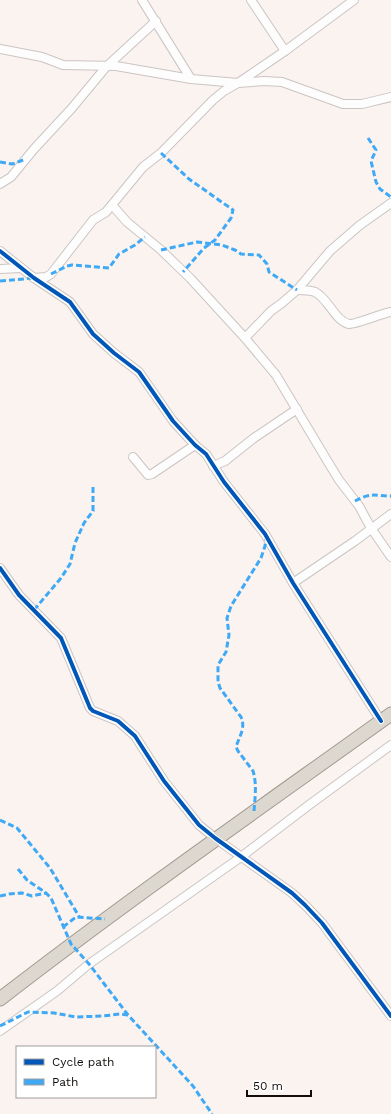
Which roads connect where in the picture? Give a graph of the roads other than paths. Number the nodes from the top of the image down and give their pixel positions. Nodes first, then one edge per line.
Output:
1 (142, 0) edge
2 (251, 0) edge
3 (354, 0) edge
4 (156, 21) junction
5 (0, 48) edge
6 (285, 51) junction
7 (106, 66) junction
8 (191, 79) junction
9 (238, 83) junction
10 (391, 97) edge
11 (0, 184) edge
12 (391, 203) edge
13 (112, 205) junction
14 (0, 251) edge
15 (21, 268) junction
16 (0, 269) edge
17 (34, 278) junction
18 (297, 290) junction
19 (391, 312) edge
20 (245, 338) junction
21 (297, 409) junction
22 (195, 445) junction
23 (133, 457) dead end
24 (213, 466) junction
25 (391, 514) edge
26 (371, 528) junction
27 (391, 557) edge
28 (0, 568) edge
29 (293, 583) junction
30 (386, 717) edge
31 (391, 744) edge
32 (215, 838) junction
33 (241, 857) junction
34 (0, 999) edge
35 (391, 1016) edge
36 (0, 1031) edge

1 - 4 street
2 - 6 street
3 - 6 street
4 - 7 street
4 - 8 street
5 - 7 street
6 - 9 street
7 - 8 street
7 - 11 street
8 - 9 street
9 - 10 street
9 - 13 street
12 - 18 street
13 - 17 street
13 - 20 street
14 - 15 street
15 - 16 street
15 - 17 street
17 - 22 street
18 - 19 street
18 - 20 street
20 - 21 street
21 - 24 street
21 - 26 street
22 - 23 street
22 - 24 street
24 - 29 street
25 - 26 street
26 - 27 street
26 - 29 street
28 - 32 street
29 - 30 street
30 - 32 highway
31 - 33 street
32 - 33 street
32 - 34 highway
33 - 35 street
33 - 36 street

